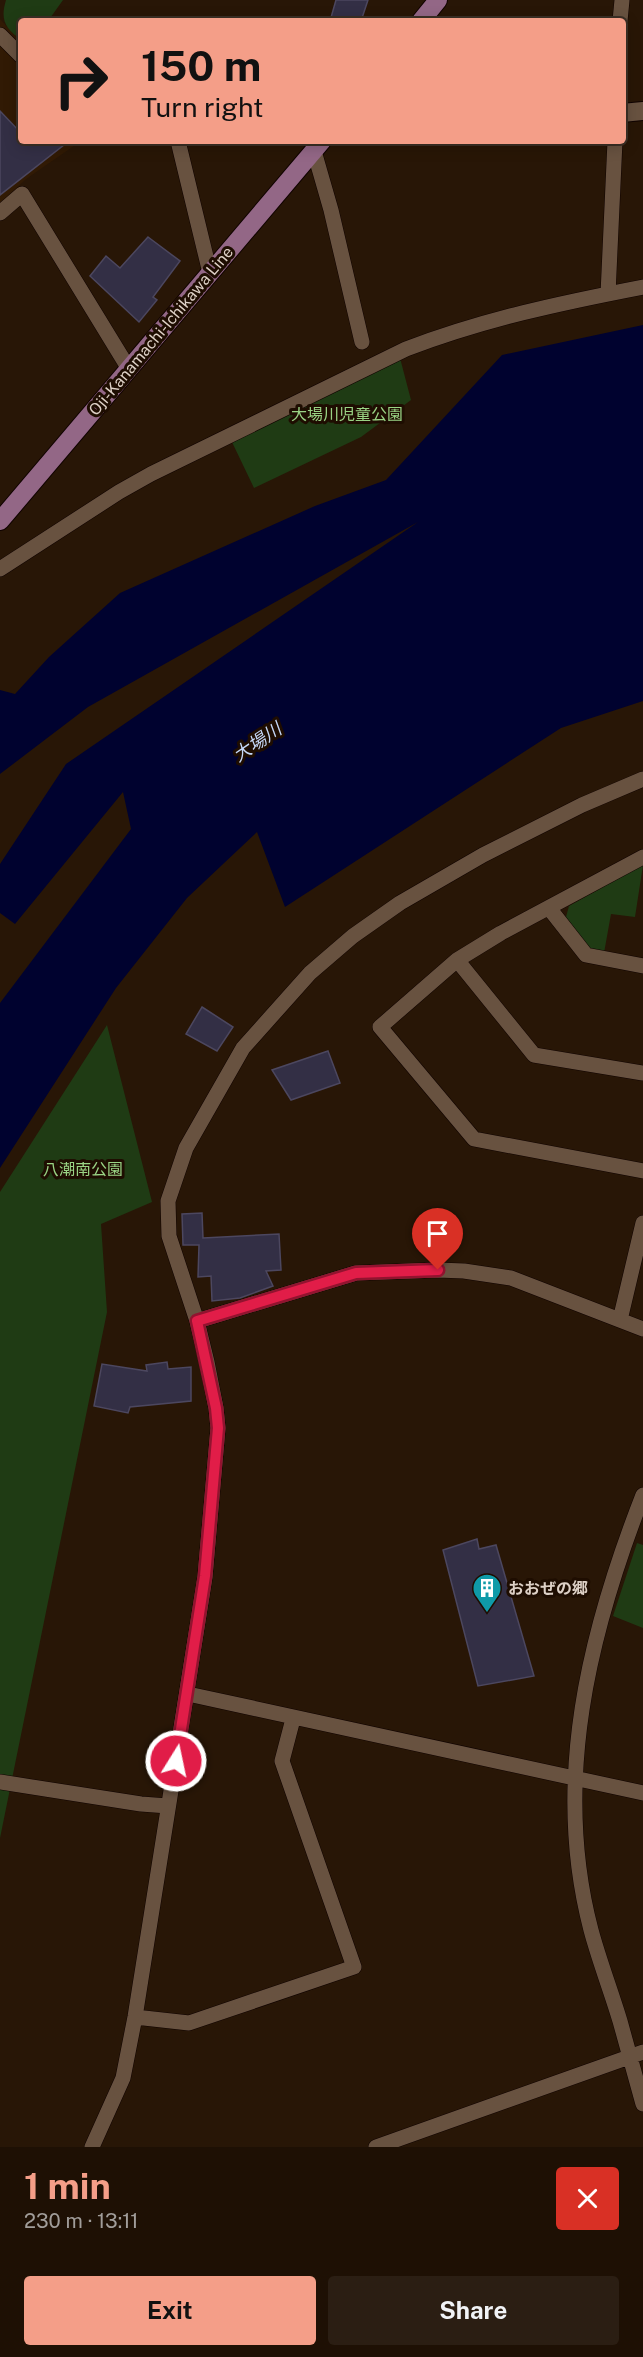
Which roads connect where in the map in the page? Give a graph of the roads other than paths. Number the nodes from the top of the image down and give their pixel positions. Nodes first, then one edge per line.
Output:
1 (438, 0) edge
2 (622, 0) edge
3 (423, 18) edge
4 (620, 18) edge
5 (0, 35) edge
6 (18, 53) edge
7 (643, 111) edge
8 (626, 113) edge
9 (179, 144) edge
10 (615, 144) edge
11 (318, 146) edge
12 (0, 213) edge
13 (210, 273) junction
14 (643, 287) edge
15 (608, 294) junction
16 (362, 342) dead end
17 (129, 369) junction
18 (0, 521) edge
19 (0, 568) edge
20 (643, 779) edge
21 (643, 856) edge
22 (549, 908) junction
23 (457, 960) junction
24 (643, 966) edge
25 (643, 1073) edge
26 (643, 1171) edge
27 (643, 1223) edge
28 (620, 1320) junction
29 (197, 1321) junction
30 (643, 1329) edge
31 (642, 1500) edge
32 (188, 1694) junction
33 (293, 1719) junction
34 (575, 1778) junction
35 (0, 1782) edge
36 (643, 1793) edge
37 (168, 1806) junction
38 (135, 2017) junction
39 (637, 2054) edge
40 (643, 2104) edge
41 (92, 2147) edge
42 (376, 2147) edge

1 - 3 main road
2 - 4 street
5 - 6 street
7 - 8 street
9 - 13 street
10 - 15 street
11 - 13 main road, Oji-Kanamachi-Ichikawa Line
11 - 16 street
12 - 17 street
13 - 17 main road, Oji-Kanamachi-Ichikawa Line
14 - 15 street
15 - 19 street
17 - 18 main road, Oji-Kanamachi-Ichikawa Line
20 - 29 street
21 - 22 street
22 - 23 street
22 - 24 street
23 - 25 street
23 - 26 street
27 - 28 street
28 - 29 street
28 - 30 street
29 - 32 street
31 - 34 street
32 - 33 street
32 - 37 street
33 - 34 street
33 - 38 street
34 - 36 street
34 - 39 street
35 - 37 street
37 - 38 street
38 - 41 street
39 - 40 street
39 - 42 street

